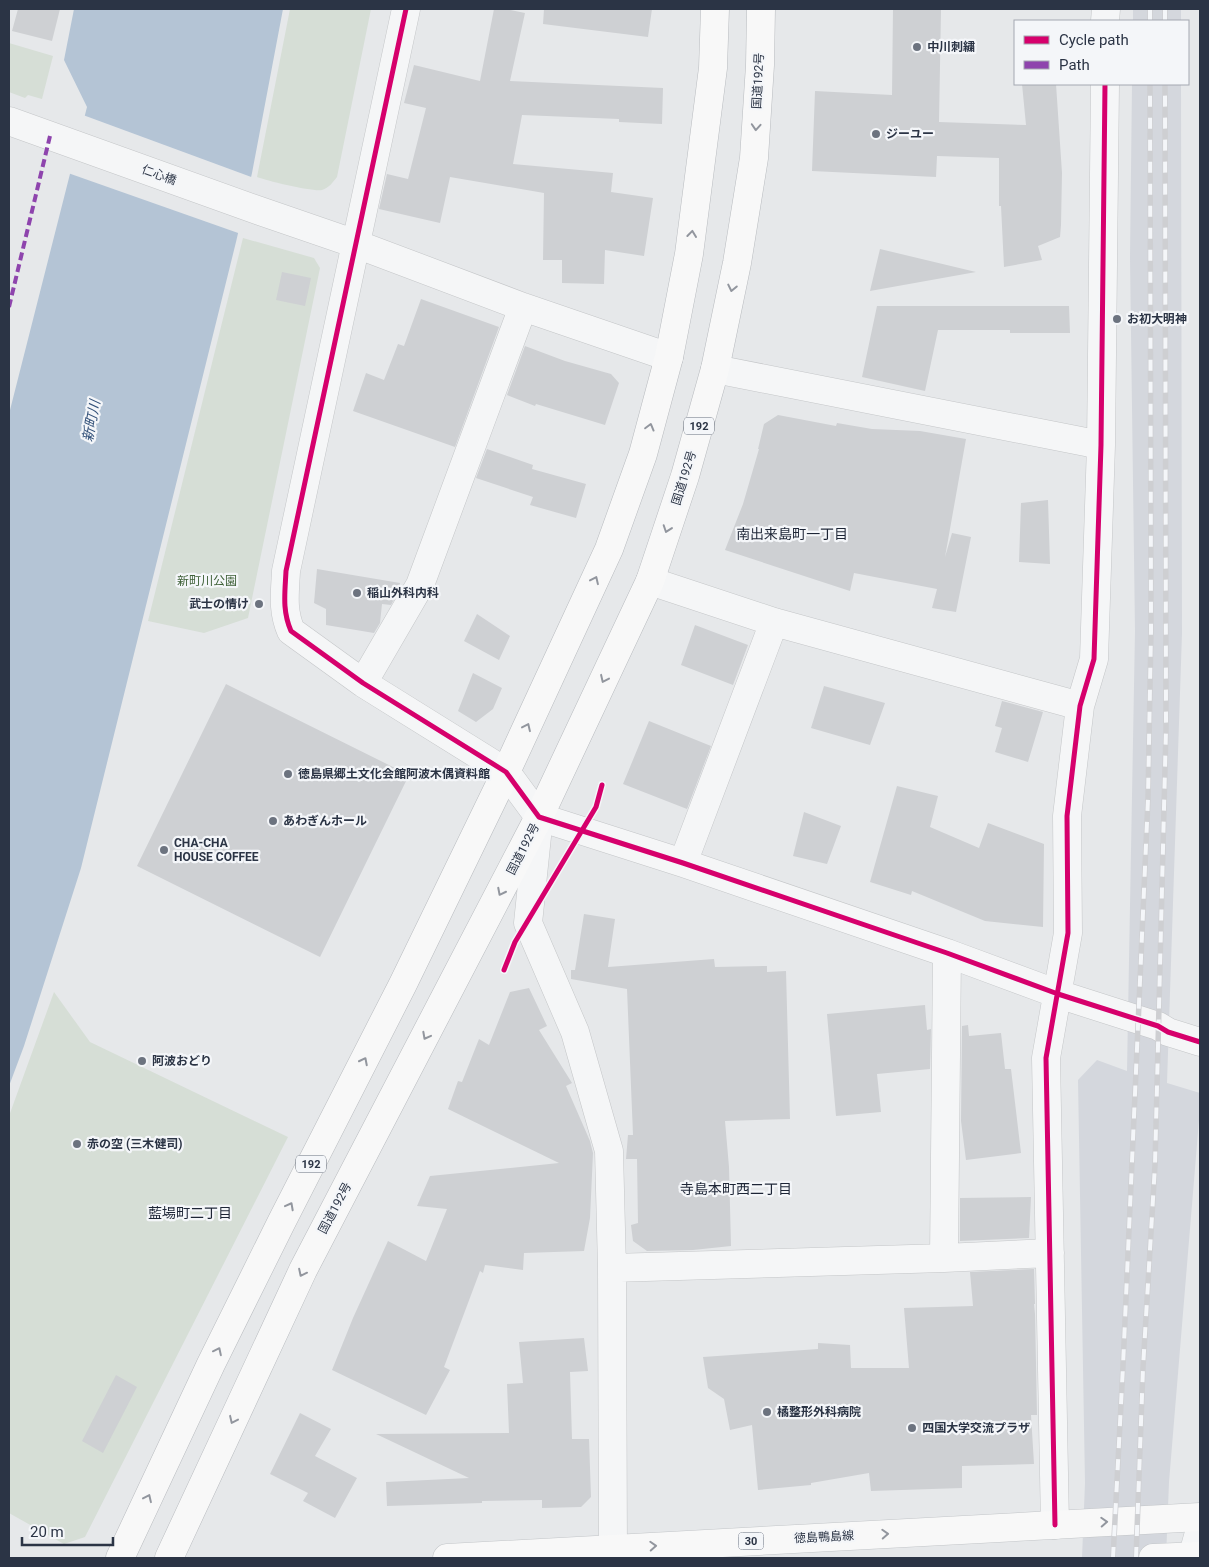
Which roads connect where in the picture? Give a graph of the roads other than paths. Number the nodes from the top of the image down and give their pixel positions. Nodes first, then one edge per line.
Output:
1 (406, 9) edge
2 (715, 9) edge
3 (761, 9) edge
4 (1105, 85) edge
5 (9, 121) edge
6 (356, 244) junction
7 (523, 307) junction
8 (669, 357) junction
9 (715, 369) junction
10 (1101, 445) junction
11 (650, 581) junction
12 (774, 622) junction
13 (363, 682) junction
14 (1080, 706) junction
15 (506, 772) junction
16 (539, 817) junction
17 (684, 863) junction
18 (947, 953) junction
19 (1058, 994) junction
20 (1200, 1042) edge
21 (1050, 1253) junction
22 (944, 1258) junction
23 (612, 1268) junction
24 (1200, 1517) edge
25 (1055, 1525) junction
26 (1200, 1529) edge
27 (613, 1553) edge
28 (1195, 1557) edge
29 (120, 1558) edge
30 (169, 1558) edge
31 (447, 1558) edge
32 (1153, 1558) edge

1 - 6 street
8 -> 2 main road, 192
3 -> 9 main road, 国道192号 / 192
4 - 10 street
5 - 6 street, 仁心橋
6 - 7 street, 仁心橋
6 - 13 street
7 - 8 street, 仁心橋
7 - 13 street
15 -> 8 main road, 192
9 - 10 street
9 -> 11 main road, 国道192号 / 192
10 - 14 street
11 - 12 street
11 -> 16 main road, 国道192号 / 192
12 - 14 street
12 - 17 street
13 - 15 street
14 - 19 street
15 - 16 street
29 -> 15 main road, 192
16 - 17 street
16 - 23 street
16 -> 30 main road, 国道192号 / 192
17 - 18 street
18 - 19 street
18 - 22 street
19 - 20 street
19 - 21 street
21 - 22 street
21 - 25 street
22 - 23 street
23 - 27 street
25 -> 24 main road, 徳島鴨島線 / 30
27 -> 25 main road, 徳島鴨島線 / 30
26 - 28 street
27 - 31 main road, 徳島鴨島線 / 30
28 - 32 main road

